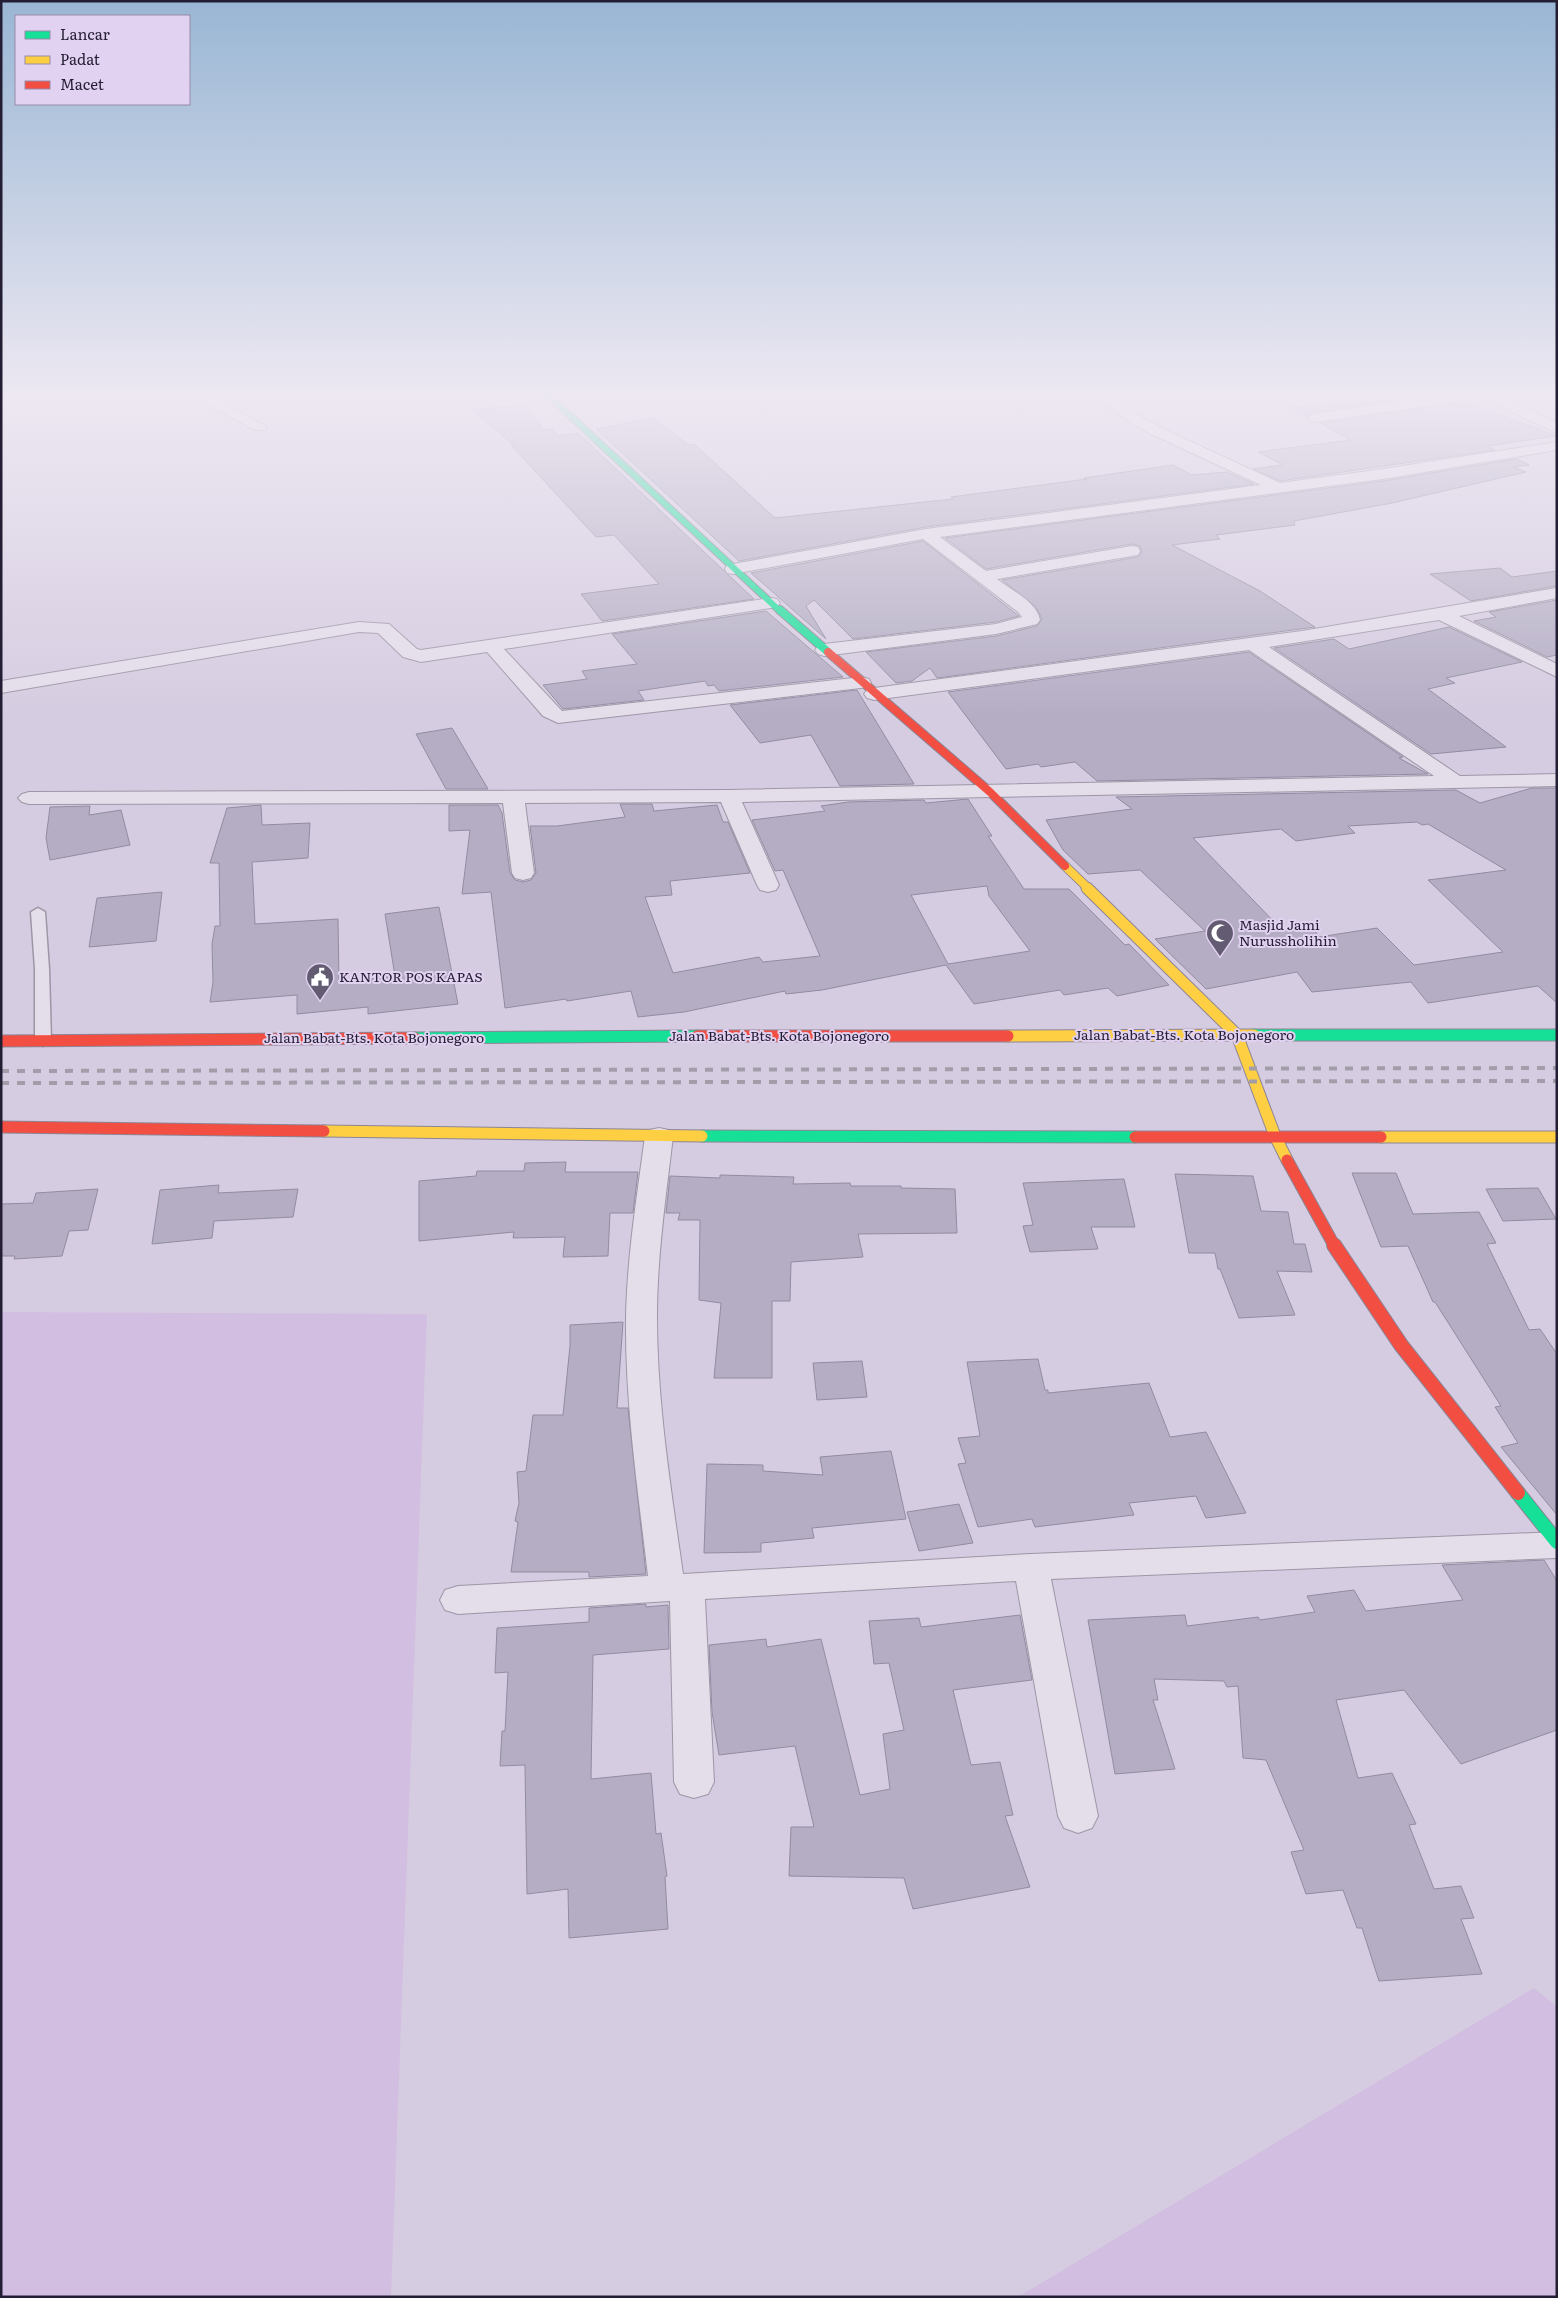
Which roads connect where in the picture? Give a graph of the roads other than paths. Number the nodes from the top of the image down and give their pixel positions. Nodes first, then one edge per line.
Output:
1 (662, 502) edge
2 (1170, 502) edge
3 (926, 534) junction
4 (1132, 552) dead end
5 (733, 569) junction
6 (982, 576) junction
7 (1557, 593) edge
8 (771, 604) junction
9 (1443, 615) junction
10 (1253, 644) junction
11 (491, 645) junction
12 (824, 650) junction
13 (1557, 670) edge
14 (1, 687) edge
15 (868, 688) junction
16 (1453, 780) junction
17 (1557, 780) edge
18 (990, 792) junction
19 (513, 795) junction
20 (729, 796) junction
21 (29, 798) dead end
22 (523, 873) dead end
23 (768, 885) dead end
24 (38, 912) dead end
25 (1237, 1035) junction
26 (1557, 1035) edge
27 (1, 1041) edge
28 (44, 1041) junction
29 (1, 1127) edge
30 (659, 1136) junction
31 (1275, 1136) junction
32 (1557, 1137) edge
33 (1557, 1544) edge
34 (1031, 1566) junction
35 (677, 1588) junction
36 (458, 1600) dead end
37 (694, 1782) dead end
38 (1078, 1816) dead end

1 - 5 main road
2 - 3 street
3 - 5 street
3 - 6 street
4 - 6 street
5 - 8 main road
6 - 12 street
7 - 9 street
8 - 11 street
8 - 12 main road
9 - 10 street
9 - 13 street
10 - 15 street
10 - 16 street
11 - 14 street
11 - 15 street
12 - 15 main road
15 - 18 main road
16 - 17 street
16 - 18 street
18 - 20 street
18 - 25 main road
19 - 20 street
19 - 21 street
19 - 22 street
20 - 23 street
24 - 28 lane
25 - 26 main road, Jalan Babat-Bts. Kota Bojonegoro
25 - 28 main road, Jalan Babat-Bts. Kota Bojonegoro
25 - 31 main road
27 - 28 main road, Jalan Babat-Bts. Kota Bojonegoro
29 - 30 main road
30 - 31 main road
30 - 35 street
31 - 32 main road
31 - 33 main road
33 - 34 street
34 - 35 street
34 - 38 street
35 - 36 street
35 - 37 street

